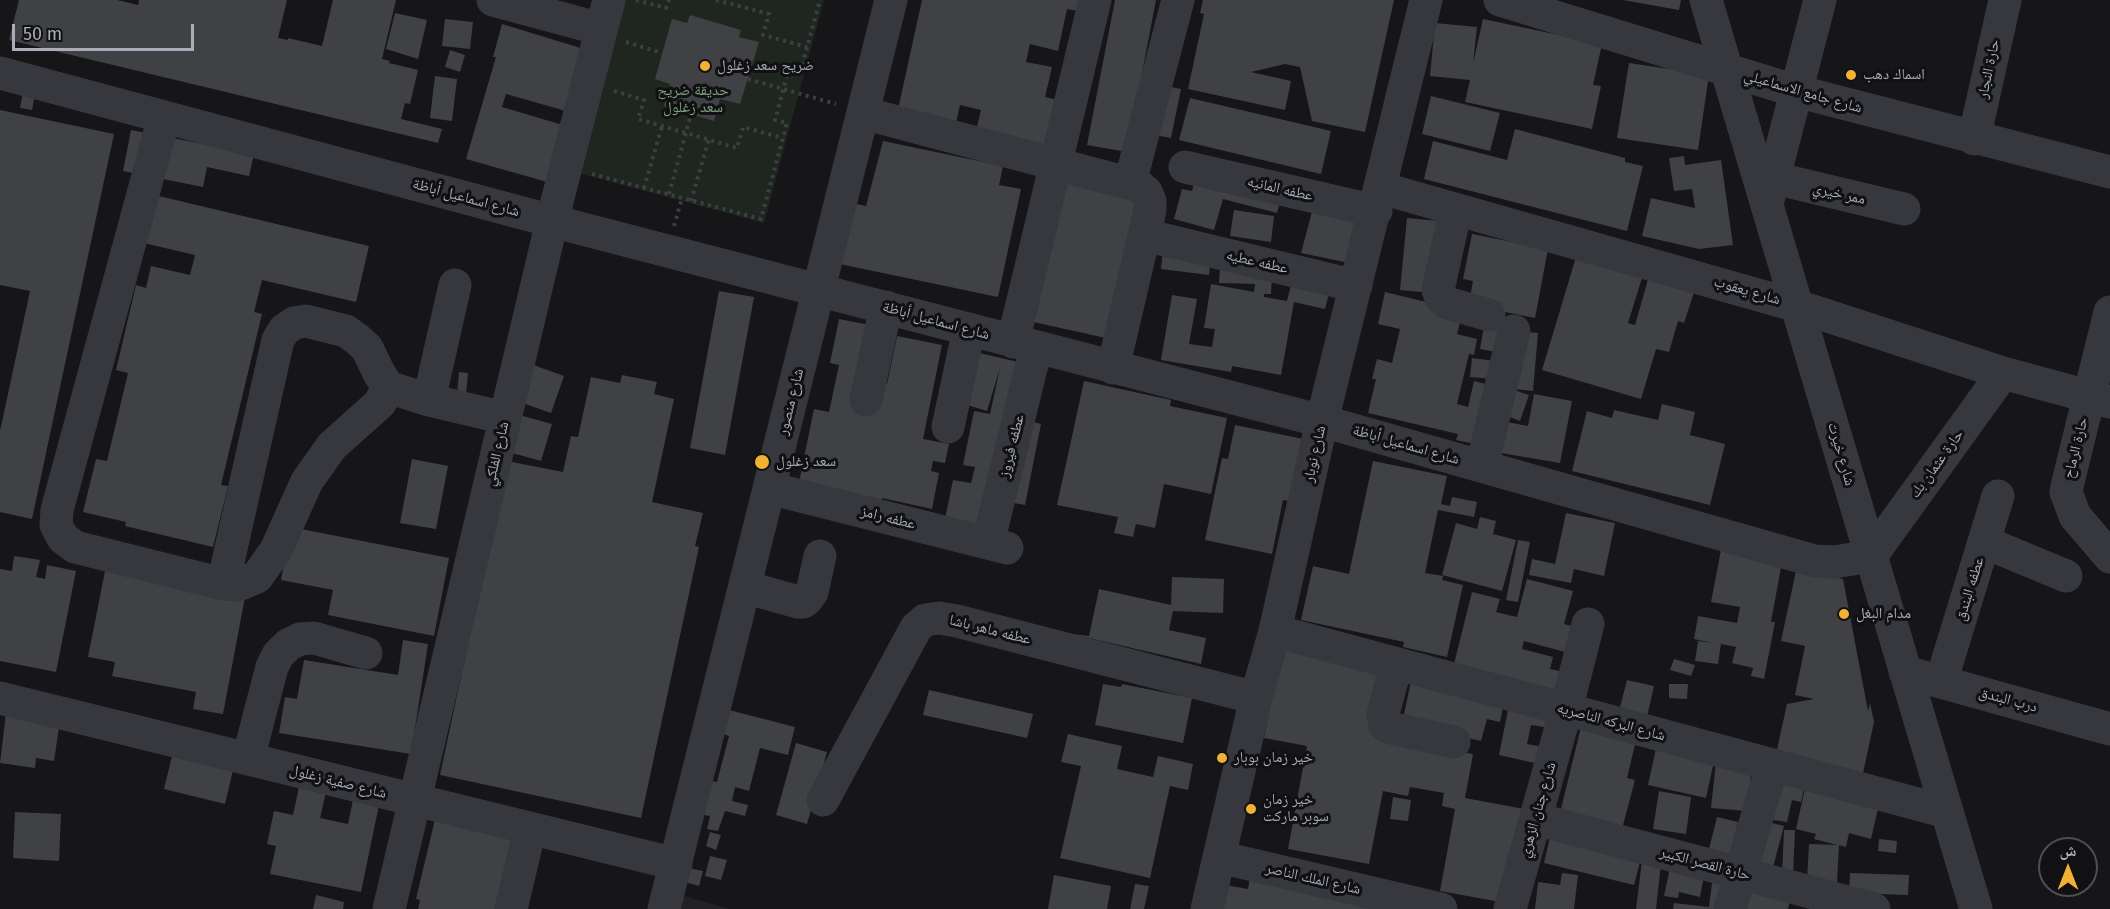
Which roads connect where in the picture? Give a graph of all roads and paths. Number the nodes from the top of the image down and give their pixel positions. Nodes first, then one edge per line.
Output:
1 (493, 0) edge
2 (635, 0) edge
3 (669, 0) edge
4 (716, 0) edge
5 (748, 0) edge
6 (820, 0) edge
7 (870, 0) edge
8 (891, 0) edge
9 (1095, 0) edge
10 (1178, 0) edge
11 (1426, 0) edge
12 (1500, 0) edge
13 (1706, 0) edge
14 (1820, 0) edge
15 (2005, 0) edge
16 (723, 1) edge
17 (746, 8) junction
18 (605, 14) edge
19 (807, 47) junction
20 (649, 49) dead end
21 (662, 53) dead end
22 (1728, 71) junction
23 (0, 73) edge
24 (748, 79) dead end
25 (607, 89) dead end
26 (784, 89) junction
27 (1797, 91) junction
28 (853, 110) junction
29 (691, 114) dead end
30 (164, 117) junction
31 (662, 126) junction
32 (686, 133) junction
33 (783, 138) junction
34 (1974, 139) junction
35 (709, 140) junction
36 (1056, 164) junction
37 (1185, 167) dead end
38 (585, 172) dead end
39 (2110, 172) edge
40 (1130, 183) junction
41 (644, 188) junction
42 (1770, 191) junction
43 (669, 195) junction
44 (1378, 199) junction
45 (691, 201) junction
46 (1456, 209) junction
47 (1904, 209) dead end
48 (552, 221) junction
49 (1157, 238) dead end
50 (454, 285) dead end
51 (1356, 286) junction
52 (809, 287) junction
53 (1797, 306) junction
54 (886, 307) junction
55 (2110, 312) edge
56 (969, 329) junction
57 (1025, 345) junction
58 (1113, 368) junction
59 (2003, 373) junction
60 (388, 387) junction
61 (2100, 399) edge
62 (429, 400) junction
63 (866, 400) dead end
64 (505, 418) junction
65 (1322, 421) junction
66 (948, 427) dead end
67 (1482, 466) junction
68 (769, 488) junction
69 (1998, 496) dead end
70 (1984, 542) junction
71 (998, 545) joint
72 (820, 556) dead end
73 (1871, 556) junction
74 (2110, 556) edge
75 (2066, 576) dead end
76 (224, 584) junction
77 (745, 587) junction
78 (1588, 624) dead end
79 (1275, 631) junction
80 (366, 653) dead end
81 (1396, 665) junction
82 (1905, 672) junction
83 (1941, 682) junction
84 (0, 698) edge
85 (1256, 698) junction
86 (1566, 710) junction
87 (2110, 729) edge
88 (1454, 742) dead end
89 (248, 759) junction
90 (1772, 766) junction
91 (823, 800) dead end
92 (415, 801) junction
93 (1947, 812) junction
94 (1536, 819) junction
95 (530, 829) junction
96 (1219, 858) junction
97 (667, 862) junction
98 (1740, 874) junction
99 (1339, 898) edge
100 (389, 909) edge
101 (510, 909) edge
102 (644, 909) edge
103 (664, 909) edge
104 (1207, 909) edge
105 (1442, 909) edge
106 (1510, 909) edge
107 (1730, 909) edge
108 (1874, 909) edge
109 (1976, 909) edge

1 - 18 street
2 - 3 path
4 - 16 path
5 - 17 path
6 - 19 path
7 - 28 street, شارع منصور
8 - 28 street, شارع منصور
9 - 36 street, عطفه فيروز
10 - 40 street
11 - 44 street, شارع نوبار
12 - 22 street, شارع جامع الاسماعيلي
13 - 22 street, شارع خيرت
14 - 27 street
15 - 34 street, حارة النجار
16 - 17 path
17 - 19 path
18 - 48 street, شارع الفلكي
19 - 26 path
20 - 21 path
22 - 27 street, شارع جامع الاسماعيلي
22 - 42 street, شارع خيرت
23 - 30 street, شارع اسماعيل أباظة
24 - 26 path
25 - 31 path
26 - 28 path
26 - 33 path
27 - 34 street, شارع جامع الاسماعيلي
27 - 42 street
28 - 36 street
28 - 52 street, شارع منصور
29 - 32 path
30 - 48 street, شارع اسماعيل أباظة
30 - 76 street
31 - 32 path
31 - 41 path
32 - 35 path
32 - 43 path
33 - 35 path
33 - 45 path
34 - 39 street, شارع جامع الاسماعيلي
35 - 45 path
36 - 40 street
36 - 57 street, عطفه فيروز
37 - 44 street, عطفه المانيه
38 - 41 path
40 - 58 street
41 - 43 path
42 - 47 street, ممر خيري
42 - 53 street, شارع خيرت
43 - 45 path
44 - 46 street, شارع يعقوب
44 - 51 street, شارع نوبار
46 - 53 street, شارع يعقوب
46 - 67 street
48 - 52 street, شارع اسماعيل أباظة
48 - 64 street, شارع الفلكي
49 - 51 street, عطفه عطيه
50 - 62 street
51 - 65 street, شارع نوبار
52 - 54 street, شارع اسماعيل أباظة
52 - 68 street, شارع منصور
52 - 97 street, شارع منصور
53 - 59 street, شارع يعقوب
53 - 73 street, شارع خيرت
54 - 56 street, شارع اسماعيل أباظة
54 - 63 street
55 - 61 street, حارة الرماح
56 - 57 street, شارع اسماعيل أباظة
56 - 66 street
57 - 58 street, شارع اسماعيل أباظة
57 - 71 street, عطفه فيروز
58 - 65 street, شارع اسماعيل أباظة
59 - 61 street, شارع يعقوب
59 - 73 street, حارة عثمان بك
60 - 62 street
60 - 76 street
60 - 76 street
61 - 74 street, حارة الرماح
62 - 64 street
64 - 92 street, شارع الفلكي
65 - 67 street, شارع اسماعيل أباظة
65 - 79 street, شارع نوبار
67 - 73 street, شارع اسماعيل أباظة
68 - 71 street, عطفه رامز
68 - 77 street, شارع منصور
69 - 70 street, عطفه البندق
70 - 75 street
70 - 83 street, عطفه البندق
72 - 77 street
73 - 82 street, شارع خيرت
77 - 97 street, شارع منصور
78 - 86 street, شارع جنان الزهري
79 - 81 street, شارع البركه الناصريه
79 - 85 street, شارع نوبار
80 - 89 street
81 - 86 street, شارع البركه الناصريه
81 - 88 street
82 - 83 street, درب البندق
82 - 93 street, شارع خيرت
83 - 87 street, درب البندق
84 - 89 street, شارع صفية زغلول
85 - 91 street, عطفه ماهر باشا
85 - 96 street, شارع نوبار
86 - 90 street, شارع البركه الناصريه
86 - 94 street, شارع جنان الزهري
89 - 92 street, شارع صفية زغلول
90 - 93 street, شارع البركه الناصريه
90 - 98 street
92 - 95 street, شارع صفية زغلول
92 - 100 street, شارع الفلكي
93 - 109 street, شارع خيرت
94 - 98 street, حارة القصر الكبير
94 - 106 street, شارع جنان الزهري
95 - 97 street, شارع صفية زغلول
95 - 101 street
96 - 99 street, شارع الملك الناصر
96 - 104 street, شارع نوبار
97 - 102 street, شارع منصور
97 - 103 street, شارع منصور
98 - 107 street
98 - 108 street, حارة القصر الكبير
99 - 105 street, شارع الملك الناصر

